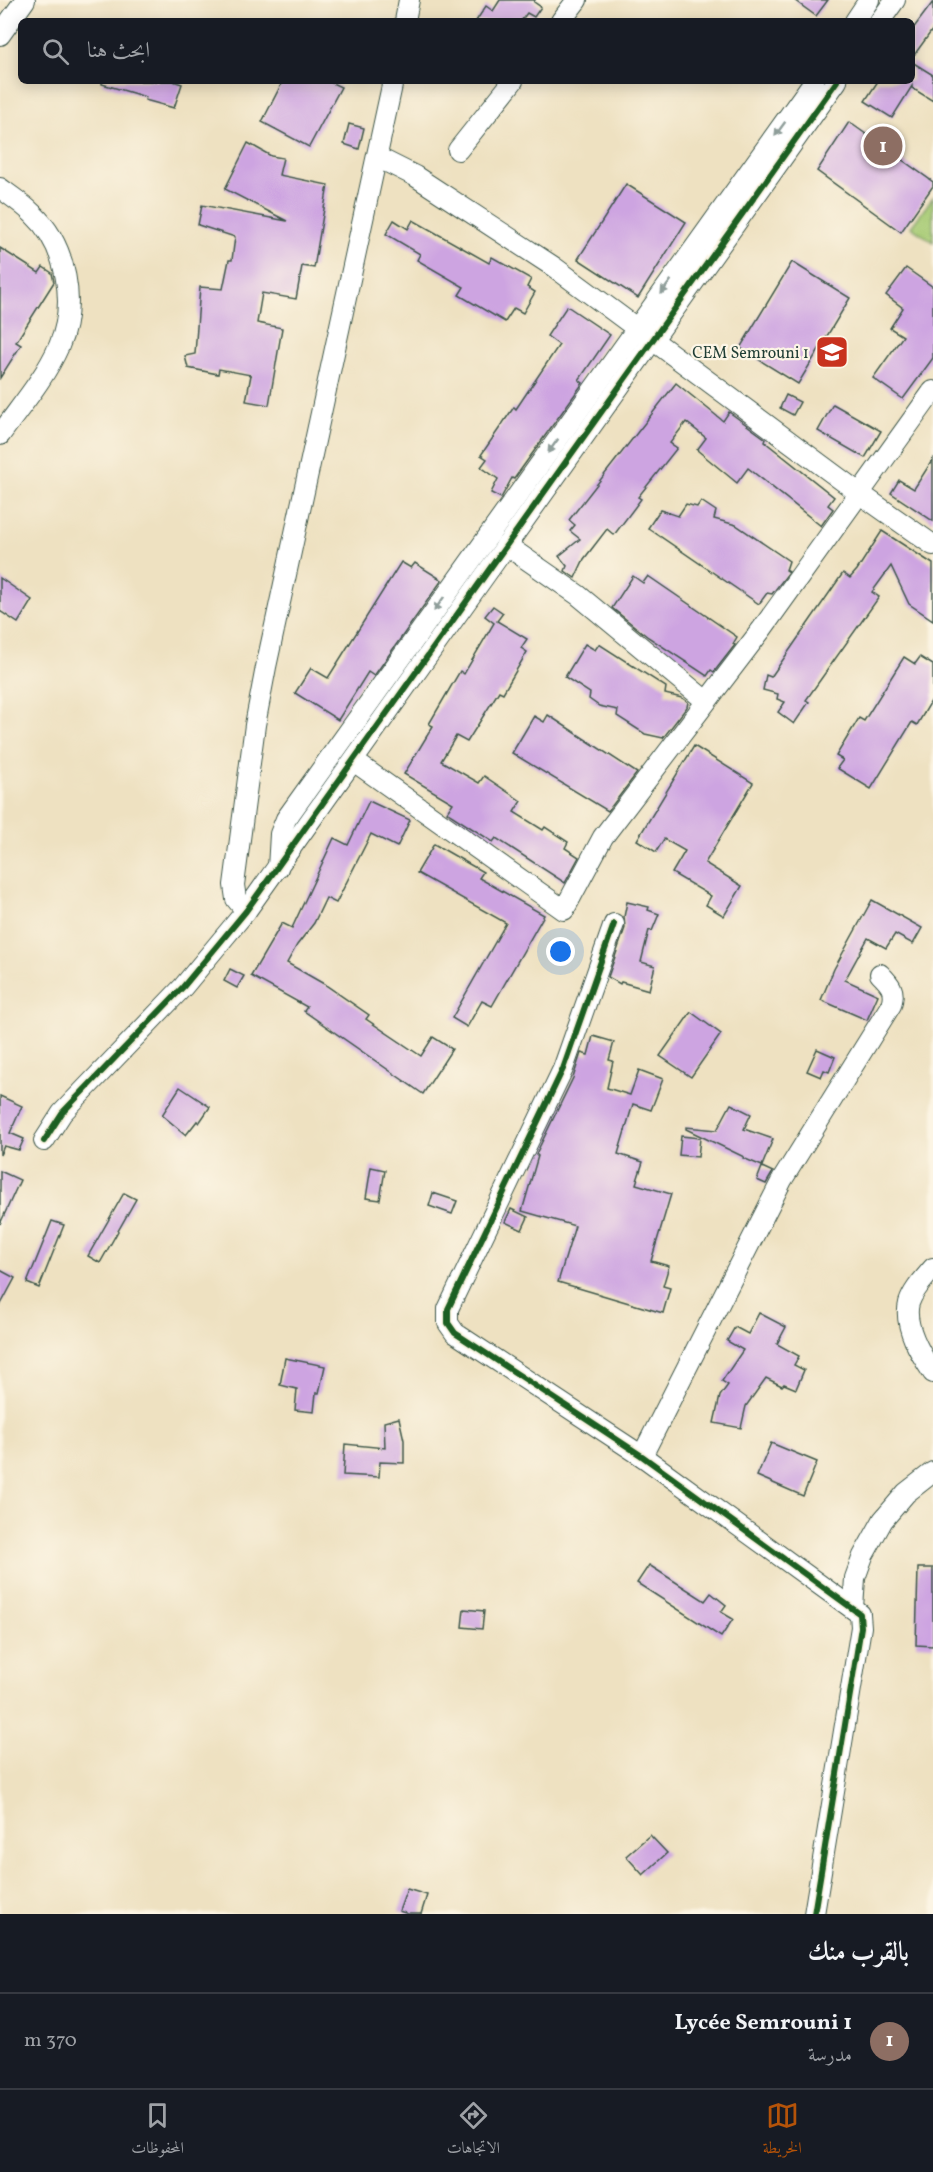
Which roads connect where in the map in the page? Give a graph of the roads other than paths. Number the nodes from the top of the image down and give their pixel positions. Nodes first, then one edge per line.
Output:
1 (25, 0) edge
2 (409, 0) edge
3 (577, 0) edge
4 (869, 0) edge
5 (895, 0) edge
6 (406, 18) edge
7 (563, 18) edge
8 (857, 18) edge
9 (882, 18) edge
10 (0, 35) edge
11 (392, 84) edge
12 (511, 84) edge
13 (812, 84) edge
14 (835, 84) edge
15 (458, 150) dead end
16 (377, 157) junction
17 (0, 188) edge
18 (645, 333) junction
19 (933, 391) edge
20 (0, 435) edge
21 (859, 494) junction
22 (506, 545) junction
23 (933, 545) edge
24 (706, 701) junction
25 (355, 762) junction
26 (278, 868) junction
27 (246, 911) junction
28 (614, 924) dead end
29 (880, 974) dead end
30 (44, 1141) dead end
31 (933, 1268) edge
32 (933, 1373) edge
33 (642, 1456) junction
34 (933, 1472) edge
35 (853, 1608) junction
36 (814, 1914) edge

1 - 10 street
2 - 6 street
3 - 7 street
4 - 8 street
5 - 9 street
11 - 16 street
12 - 15 street
13 -> 18 street
14 - 18 street
16 - 18 street
16 - 27 street
17 - 20 street
18 - 21 street
18 - 22 street
18 -> 26 street
19 - 21 street
21 - 23 street
21 - 24 street
22 - 24 street
22 - 25 street
24 - 25 street
25 - 26 street
26 - 27 street
27 - 30 street
28 - 33 street
29 - 33 street
31 - 32 street
33 - 35 street
34 - 35 street
35 - 36 street

